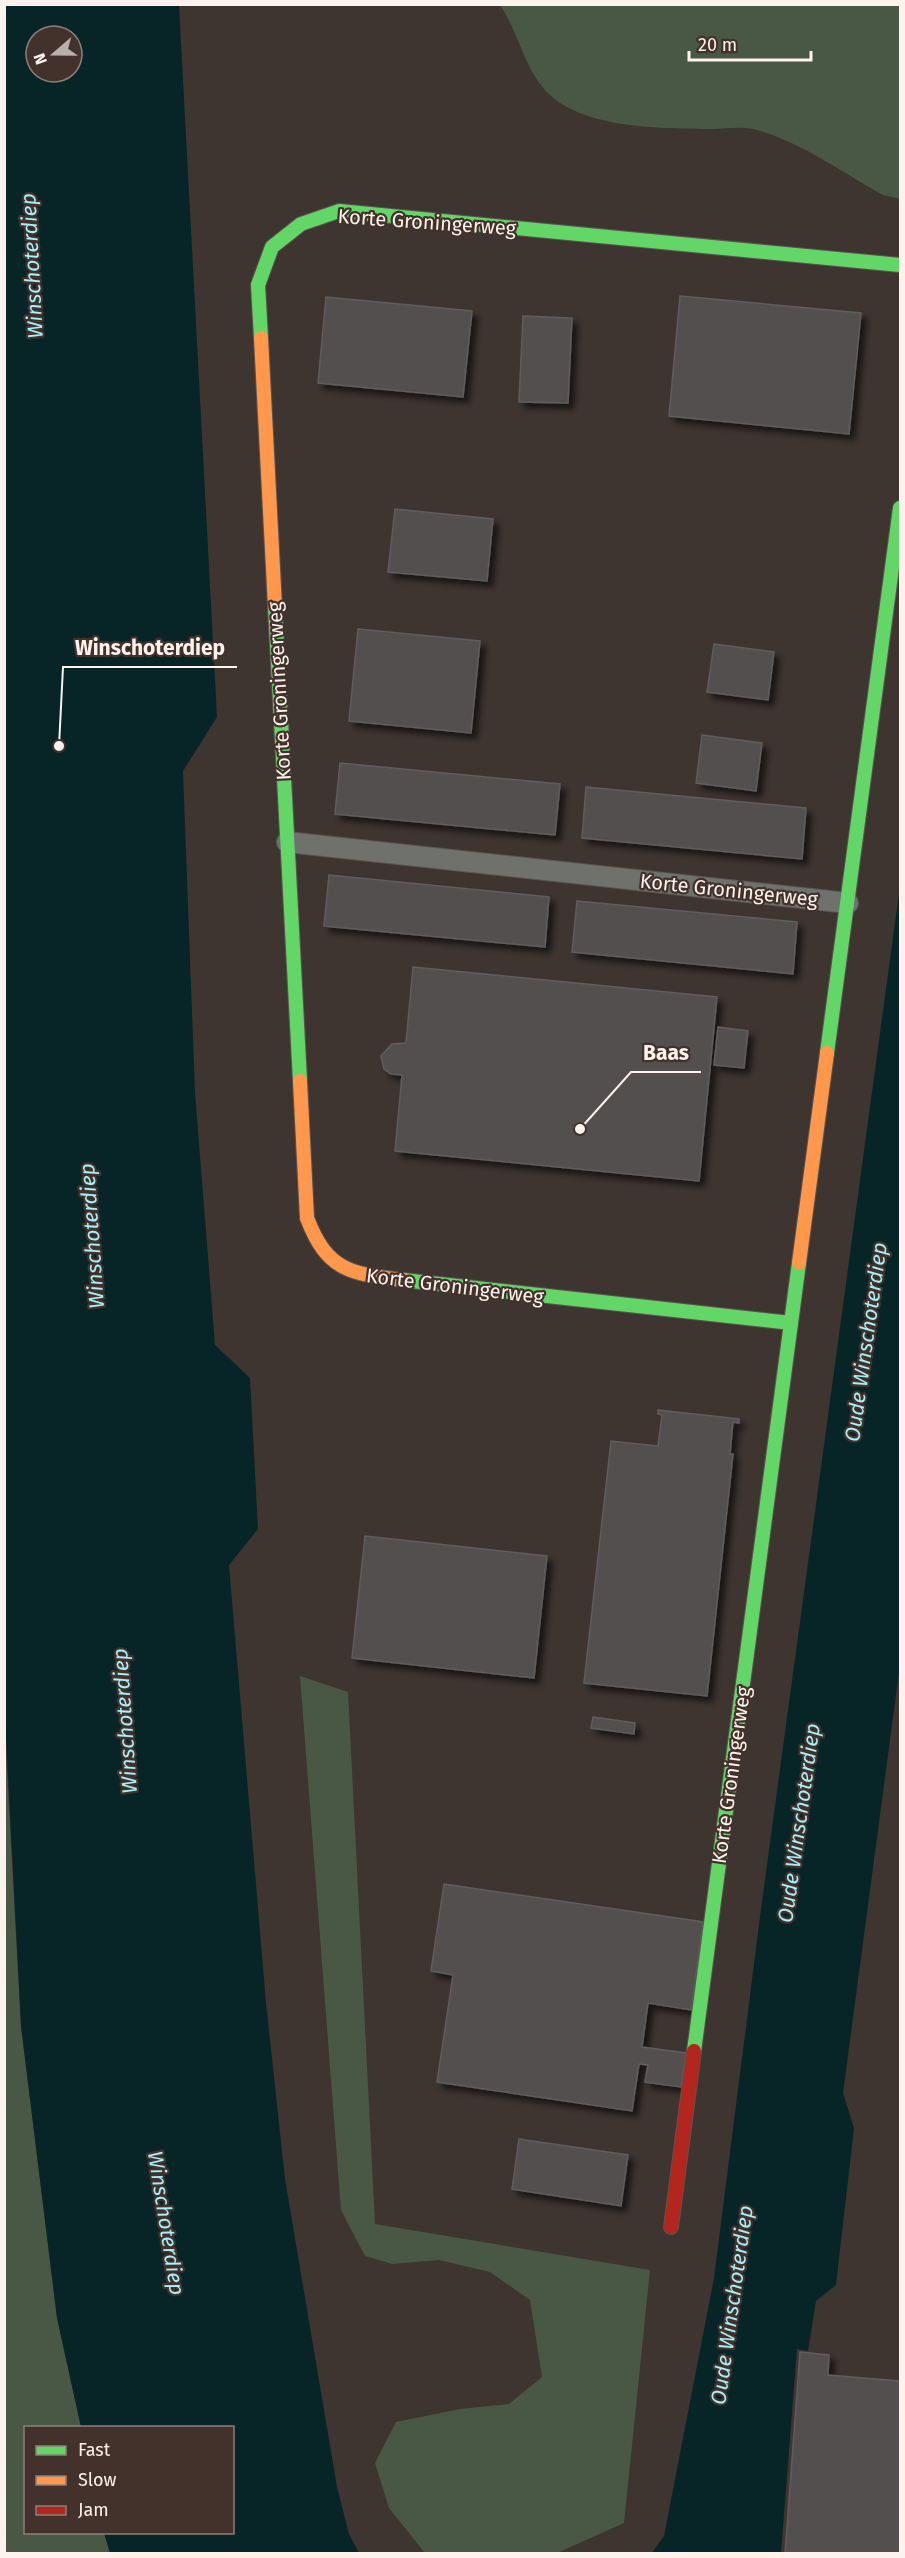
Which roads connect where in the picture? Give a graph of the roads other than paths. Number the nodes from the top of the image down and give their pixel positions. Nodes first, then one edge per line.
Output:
1 (900, 265) edge
2 (900, 508) edge
3 (287, 842) junction
4 (848, 903) junction
5 (791, 1323) junction
6 (671, 2227) dead end

1 - 3 street, Korte Groningerweg
2 - 4 street, Korte Groningerweg
3 - 4 lane, Korte Groningerweg
3 - 5 street, Korte Groningerweg
4 - 5 street, Korte Groningerweg
5 - 6 street, Korte Groningerweg

